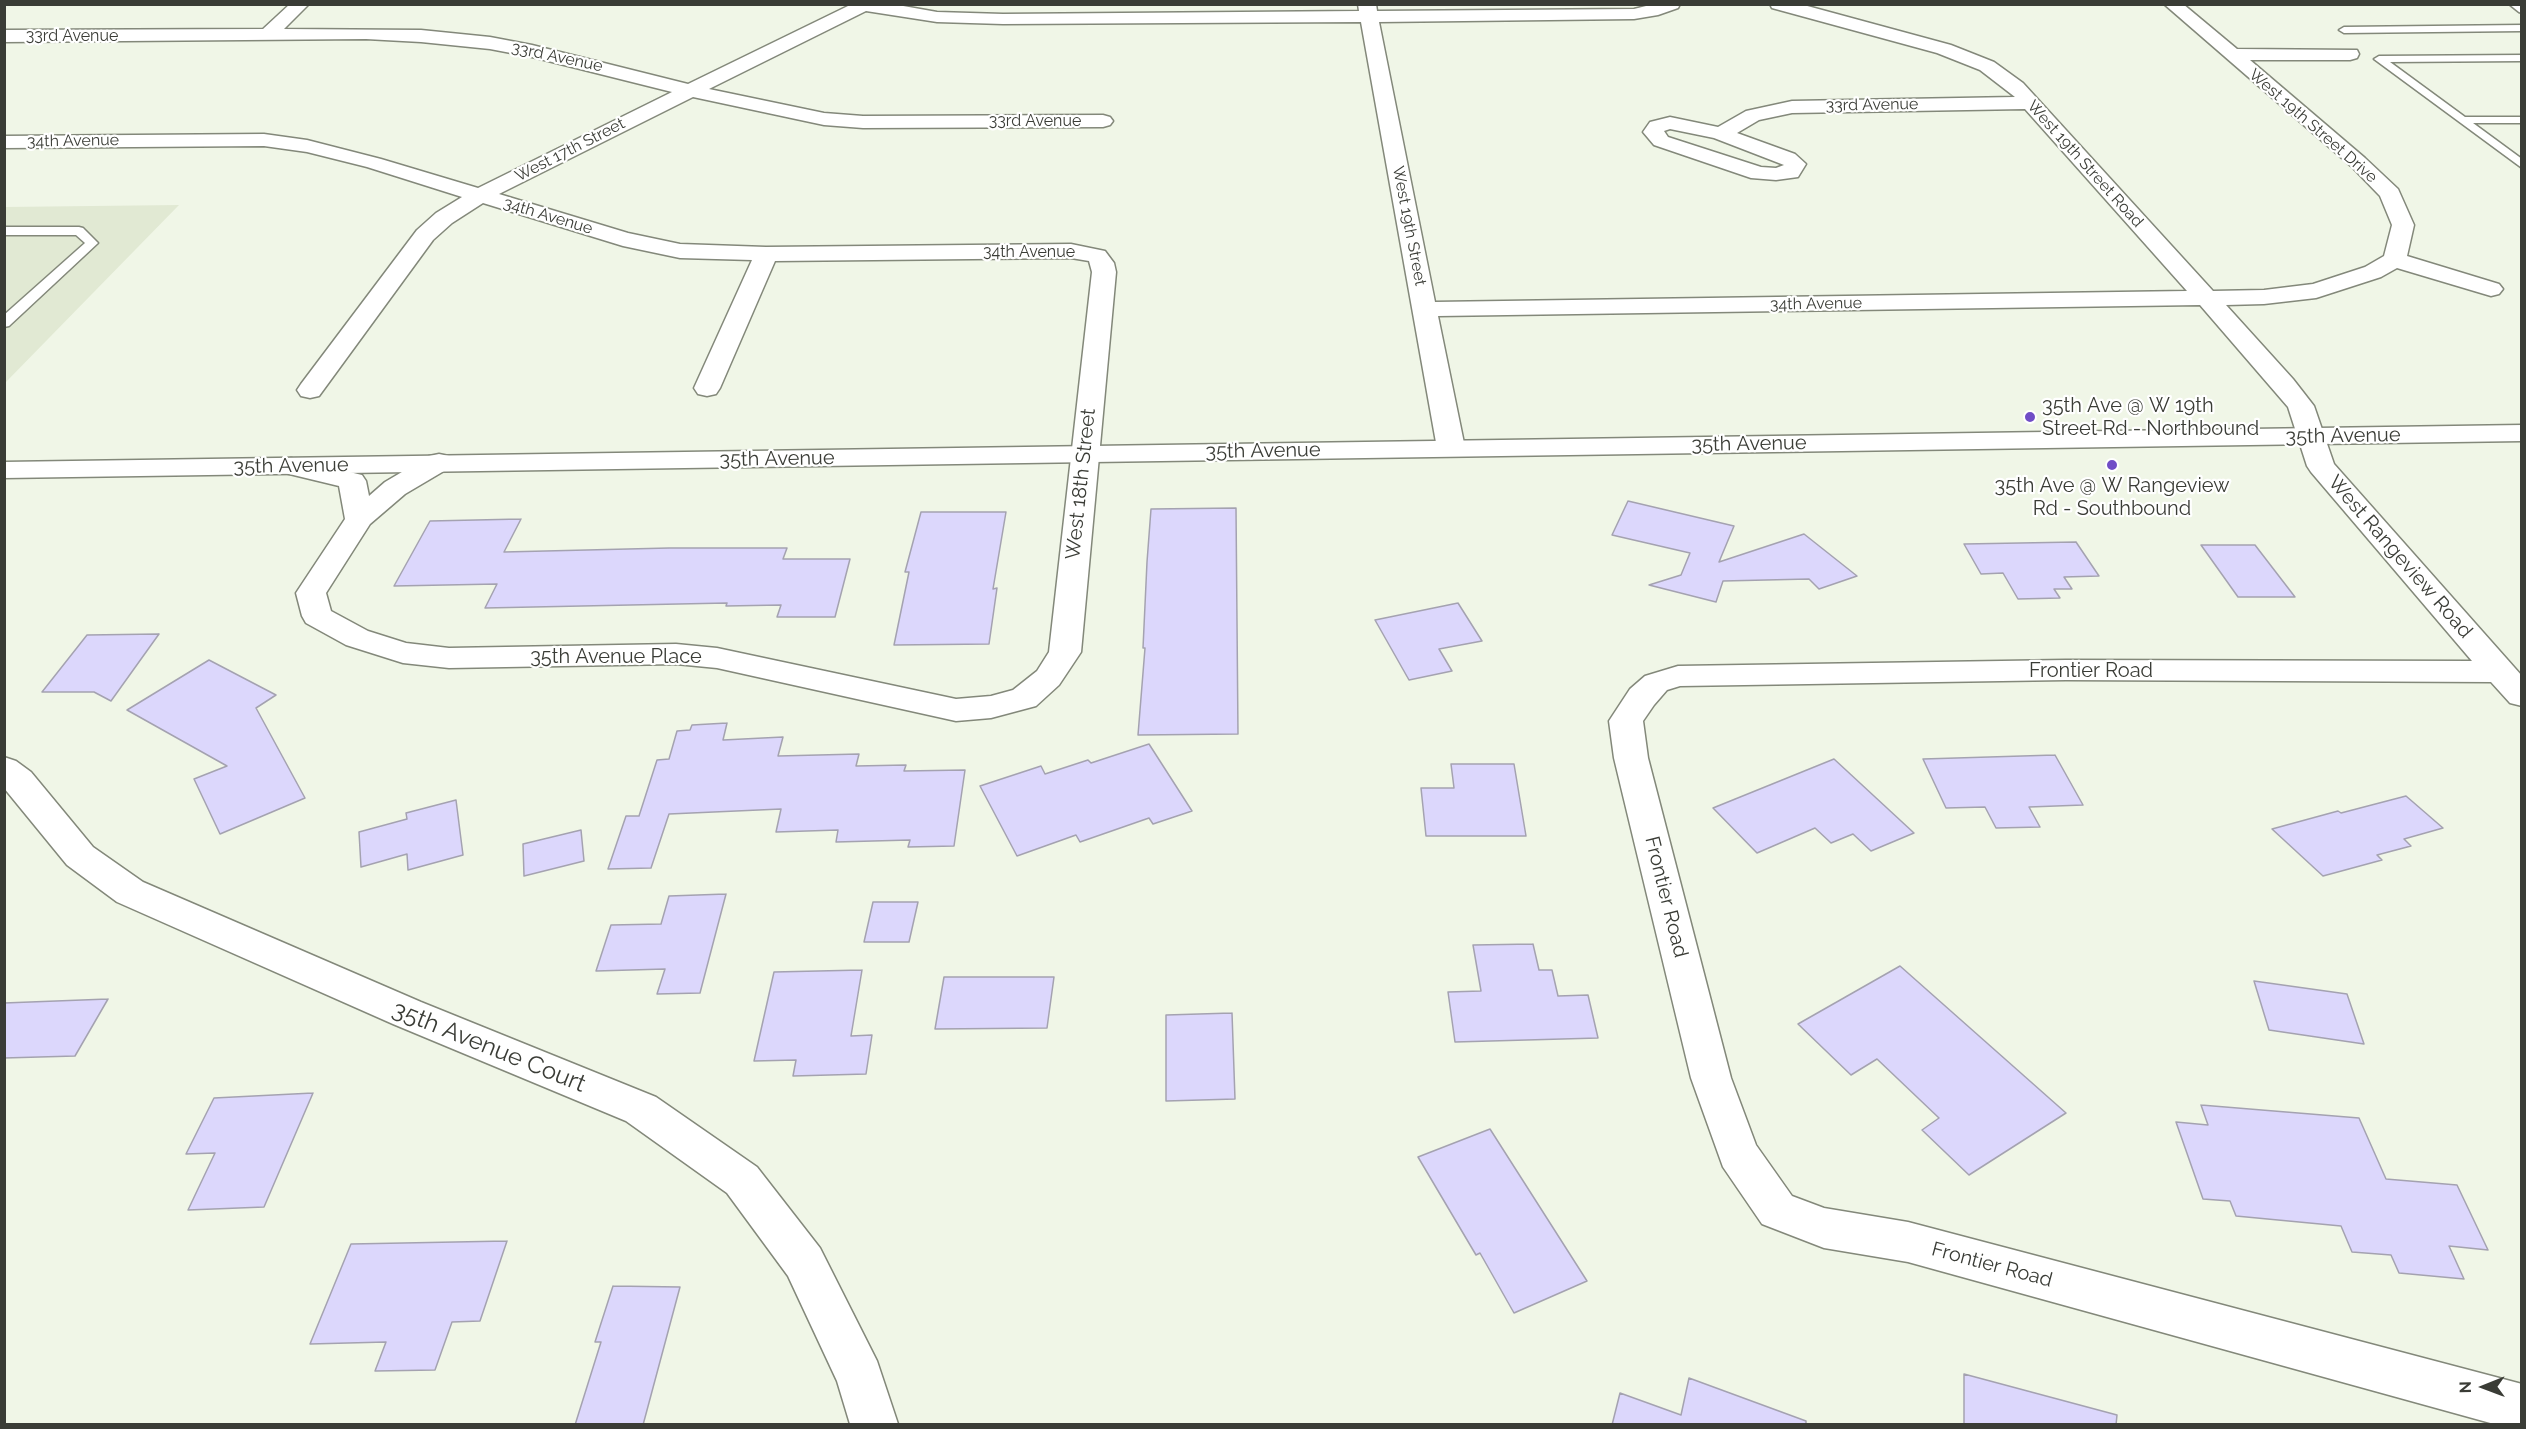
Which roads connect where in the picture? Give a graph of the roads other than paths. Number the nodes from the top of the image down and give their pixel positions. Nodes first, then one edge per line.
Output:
1 (301, 4) edge
2 (1672, 4) edge
3 (1778, 4) edge
4 (2172, 4) edge
5 (2512, 4) edge
6 (859, 5) edge
7 (2522, 10) edge
8 (1130, 11) edge
9 (1369, 11) edge
10 (2522, 28) edge
11 (2344, 30) dead end
12 (268, 34) junction
13 (4, 36) edge
14 (2350, 54) dead end
15 (2232, 56) junction
16 (2522, 58) edge
17 (692, 89) junction
18 (2030, 103) junction
19 (2462, 120) junction
20 (2522, 120) edge
21 (1103, 121) dead end
22 (1721, 134) junction
23 (4, 142) edge
24 (2522, 165) edge
25 (479, 196) junction
26 (4, 231) edge
27 (766, 254) junction
28 (1096, 256) joint
29 (2395, 260) junction
30 (2491, 289) dead end
31 (2206, 299) junction
32 (1425, 309) junction
33 (4, 323) edge
34 (707, 388) dead end
35 (310, 390) dead end
36 (2522, 433) edge
37 (2309, 437) junction
38 (1451, 448) junction
39 (1084, 453) junction
40 (439, 462) junction
41 (291, 466) junction
42 (4, 470) edge
43 (359, 519) junction
44 (2510, 684) edge
45 (1024, 698) joint
46 (4, 769) edge
47 (2522, 1407) edge
48 (874, 1425) edge

1 - 12 street
2 - 9 street
3 - 18 street, West 19th Street Road
4 - 15 street, West 19th Street Drive
5 - 7 lane
6 - 8 street
6 - 17 street, West 17th Street
8 - 9 street
9 - 32 street, West 19th Street
10 - 11 lane
12 - 13 street, 33rd Avenue
12 - 17 street, 33rd Avenue
14 - 15 street
15 - 29 street, West 19th Street Drive
16 - 19 lane
17 - 21 street, 33rd Avenue
17 - 25 street, West 17th Street
18 - 22 street, 33rd Avenue
18 - 31 street, West 19th Street Road
19 - 20 lane
19 - 24 lane
22 - 22 street
23 - 25 street, 34th Avenue
25 - 27 street, 34th Avenue
25 - 35 street, West 17th Street
26 - 33 lane
27 - 28 street, 34th Avenue
27 - 34 street
28 - 39 street, West 18th Street
29 - 30 street
29 - 31 street
31 - 32 street, 34th Avenue
31 - 37 street, West 19th Street Road
32 - 38 street, West 19th Street
36 - 37 street, 35th Avenue
37 - 38 street, 35th Avenue
37 - 44 street, West Rangeview Road
38 - 39 street, 35th Avenue
39 - 40 street, 35th Avenue
39 - 45 street, West 18th Street
40 - 41 street, 35th Avenue
40 - 43 street
41 - 42 street, 35th Avenue
41 - 43 street
43 - 45 street, 35th Avenue Place
44 - 47 street, Frontier Road
46 - 48 street, 35th Avenue Court

